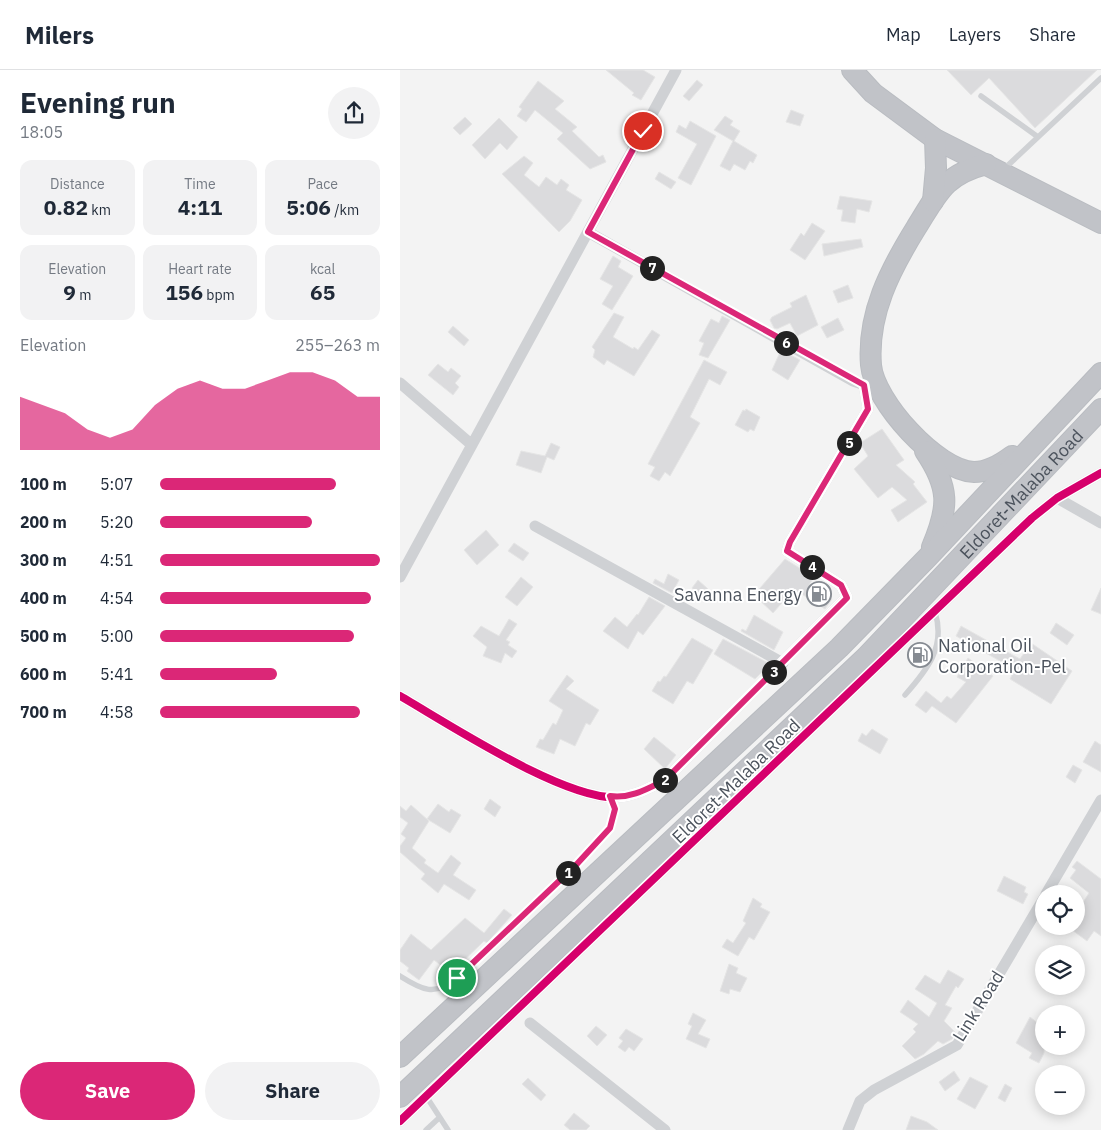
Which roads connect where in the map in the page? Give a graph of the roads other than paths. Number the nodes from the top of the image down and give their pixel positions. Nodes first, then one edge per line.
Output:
1 (676, 70) edge
2 (852, 70) edge
3 (1101, 78) edge
4 (981, 96) dead end
5 (1038, 137) junction
6 (935, 139) junction
7 (993, 168) junction
8 (932, 203) junction
9 (1101, 223) edge
10 (588, 232) junction
11 (1101, 373) edge
12 (400, 383) edge
13 (871, 387) junction
14 (1101, 409) edge
15 (1046, 431) junction
16 (916, 437) junction
17 (472, 445) junction
18 (1101, 473) edge
19 (1057, 498) junction
20 (1101, 523) edge
21 (536, 526) dead end
22 (927, 558) junction
23 (400, 577) edge
24 (935, 612) junction
25 (896, 649) junction
26 (866, 657) junction
27 (783, 663) junction
28 (905, 695) dead end
29 (400, 696) edge
30 (610, 796) junction
31 (1101, 800) edge
32 (1051, 885) edge
33 (1035, 913) edge
34 (400, 976) edge
35 (530, 1023) dead end
36 (400, 1057) edge
37 (426, 1096) junction
38 (400, 1097) edge
39 (439, 1118) junction
40 (400, 1121) edge
41 (426, 1130) edge
42 (448, 1130) edge
43 (665, 1130) edge
44 (848, 1130) edge

1 - 10 street
2 - 6 highway
3 - 5 lane
4 - 5 lane
5 - 7 lane
6 - 7 highway
6 - 8 highway
7 - 8 highway
7 - 9 highway
8 - 13 highway
10 - 13 street
10 - 17 street
11 - 15 highway, Eldoret-Malaba Road
12 - 17 street
13 - 16 highway
13 - 27 street
14 - 26 highway, Eldoret-Malaba Road
15 - 16 highway
15 - 22 highway, Eldoret-Malaba Road
16 - 22 highway
17 - 23 street
18 - 19 street, Eldoret-Malaba Road
19 - 20 street
19 - 24 street, Eldoret-Malaba Road
21 - 27 street
22 - 36 highway, Eldoret-Malaba Road
24 - 25 street, Eldoret-Malaba Road
24 - 28 lane
25 - 26 highway
25 - 37 street, Eldoret-Malaba Road
26 - 38 highway, Eldoret-Malaba Road
27 - 30 street
29 - 30 street
30 - 34 lane
31 - 32 street
33 - 44 street, Link Road
35 - 43 street
37 - 39 lane
37 - 40 street, Eldoret-Malaba Road
39 - 41 lane
39 - 42 lane

